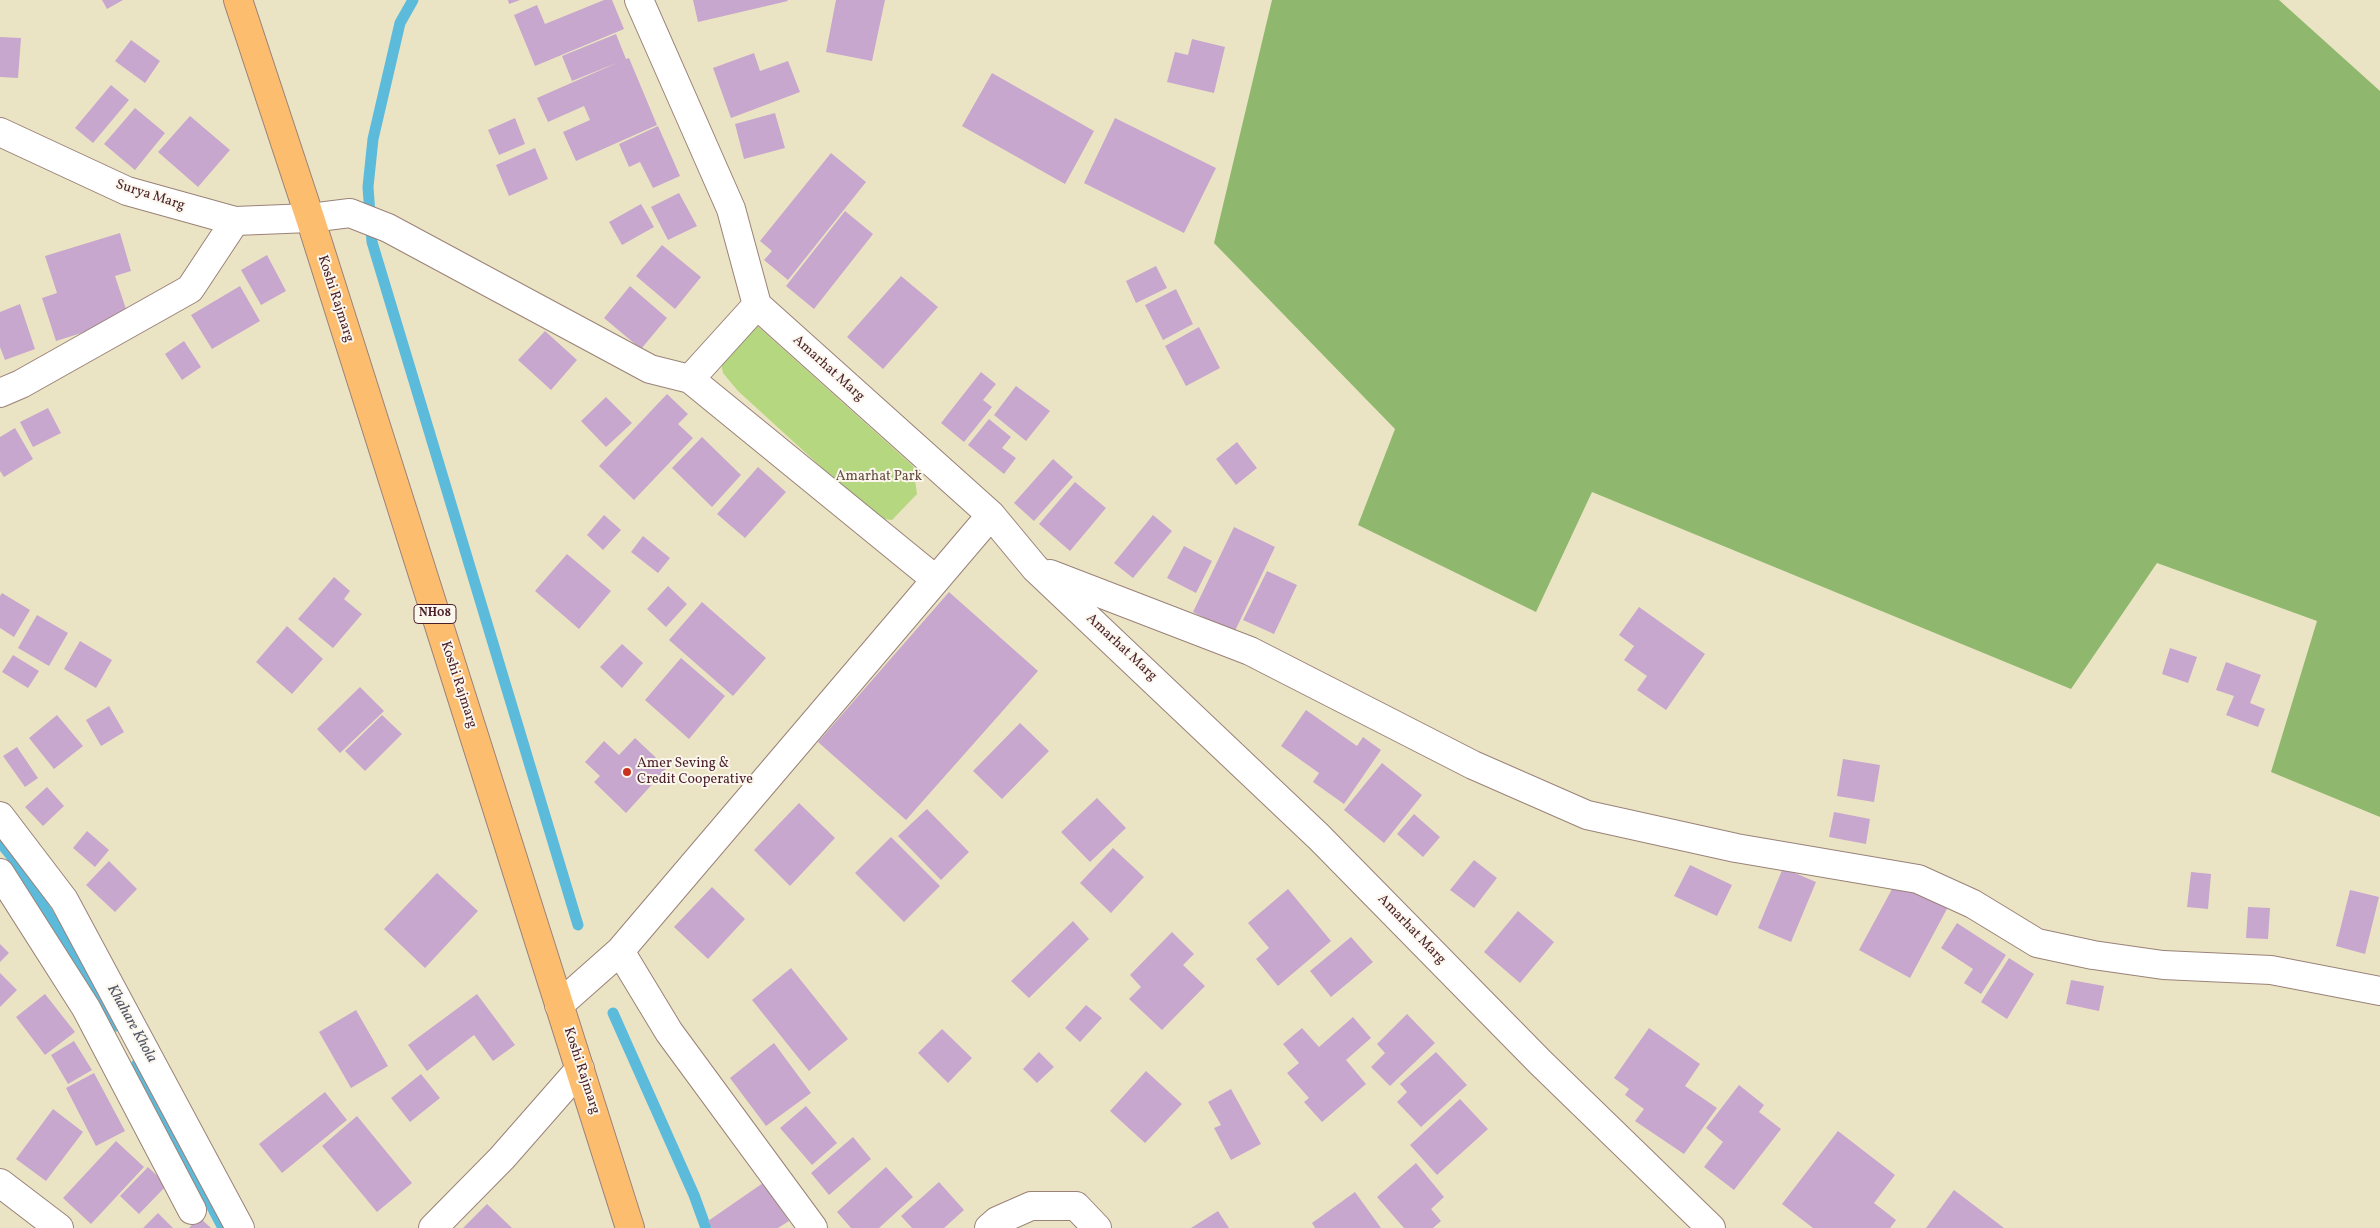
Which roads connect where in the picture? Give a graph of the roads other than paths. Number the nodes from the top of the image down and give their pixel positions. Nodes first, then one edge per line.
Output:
1 (238, 0) edge
2 (639, 0) edge
3 (0, 132) edge
4 (310, 218) junction
5 (235, 221) junction
6 (757, 305) junction
7 (690, 379) junction
8 (0, 393) edge
9 (991, 515) junction
10 (1035, 568) junction
11 (935, 579) junction
12 (0, 816) edge
13 (10, 847) edge
14 (0, 873) edge
15 (620, 951) junction
16 (2380, 992) edge
17 (559, 1005) junction
18 (580, 1069) junction
19 (0, 1183) edge
20 (192, 1210) dead end
21 (59, 1228) edge
22 (240, 1228) edge
23 (433, 1228) edge
24 (630, 1228) edge
25 (813, 1228) edge
26 (989, 1228) edge
27 (1097, 1228) edge
28 (1711, 1228) edge

1 - 4 main road, Koshi Rajmarg / NH08
2 - 6 street
3 - 5 street, Surya Marg
4 - 5 street, Surya Marg
4 - 7 street, Surya Marg
4 - 17 main road, Koshi Rajmarg / NH08
5 - 8 street
6 - 7 street
6 - 9 street, Amarhat Marg
7 - 11 street
9 - 10 street, Amarhat Marg
9 - 11 street
10 - 16 street
10 - 28 street, Amarhat Marg
11 - 15 street
12 - 13 street
13 - 22 street
14 - 20 street
15 - 17 street
15 - 25 street
17 - 18 main road, Koshi Rajmarg / NH08
18 - 23 street
18 - 24 main road, Koshi Rajmarg / NH08
19 - 21 street
26 - 27 street

